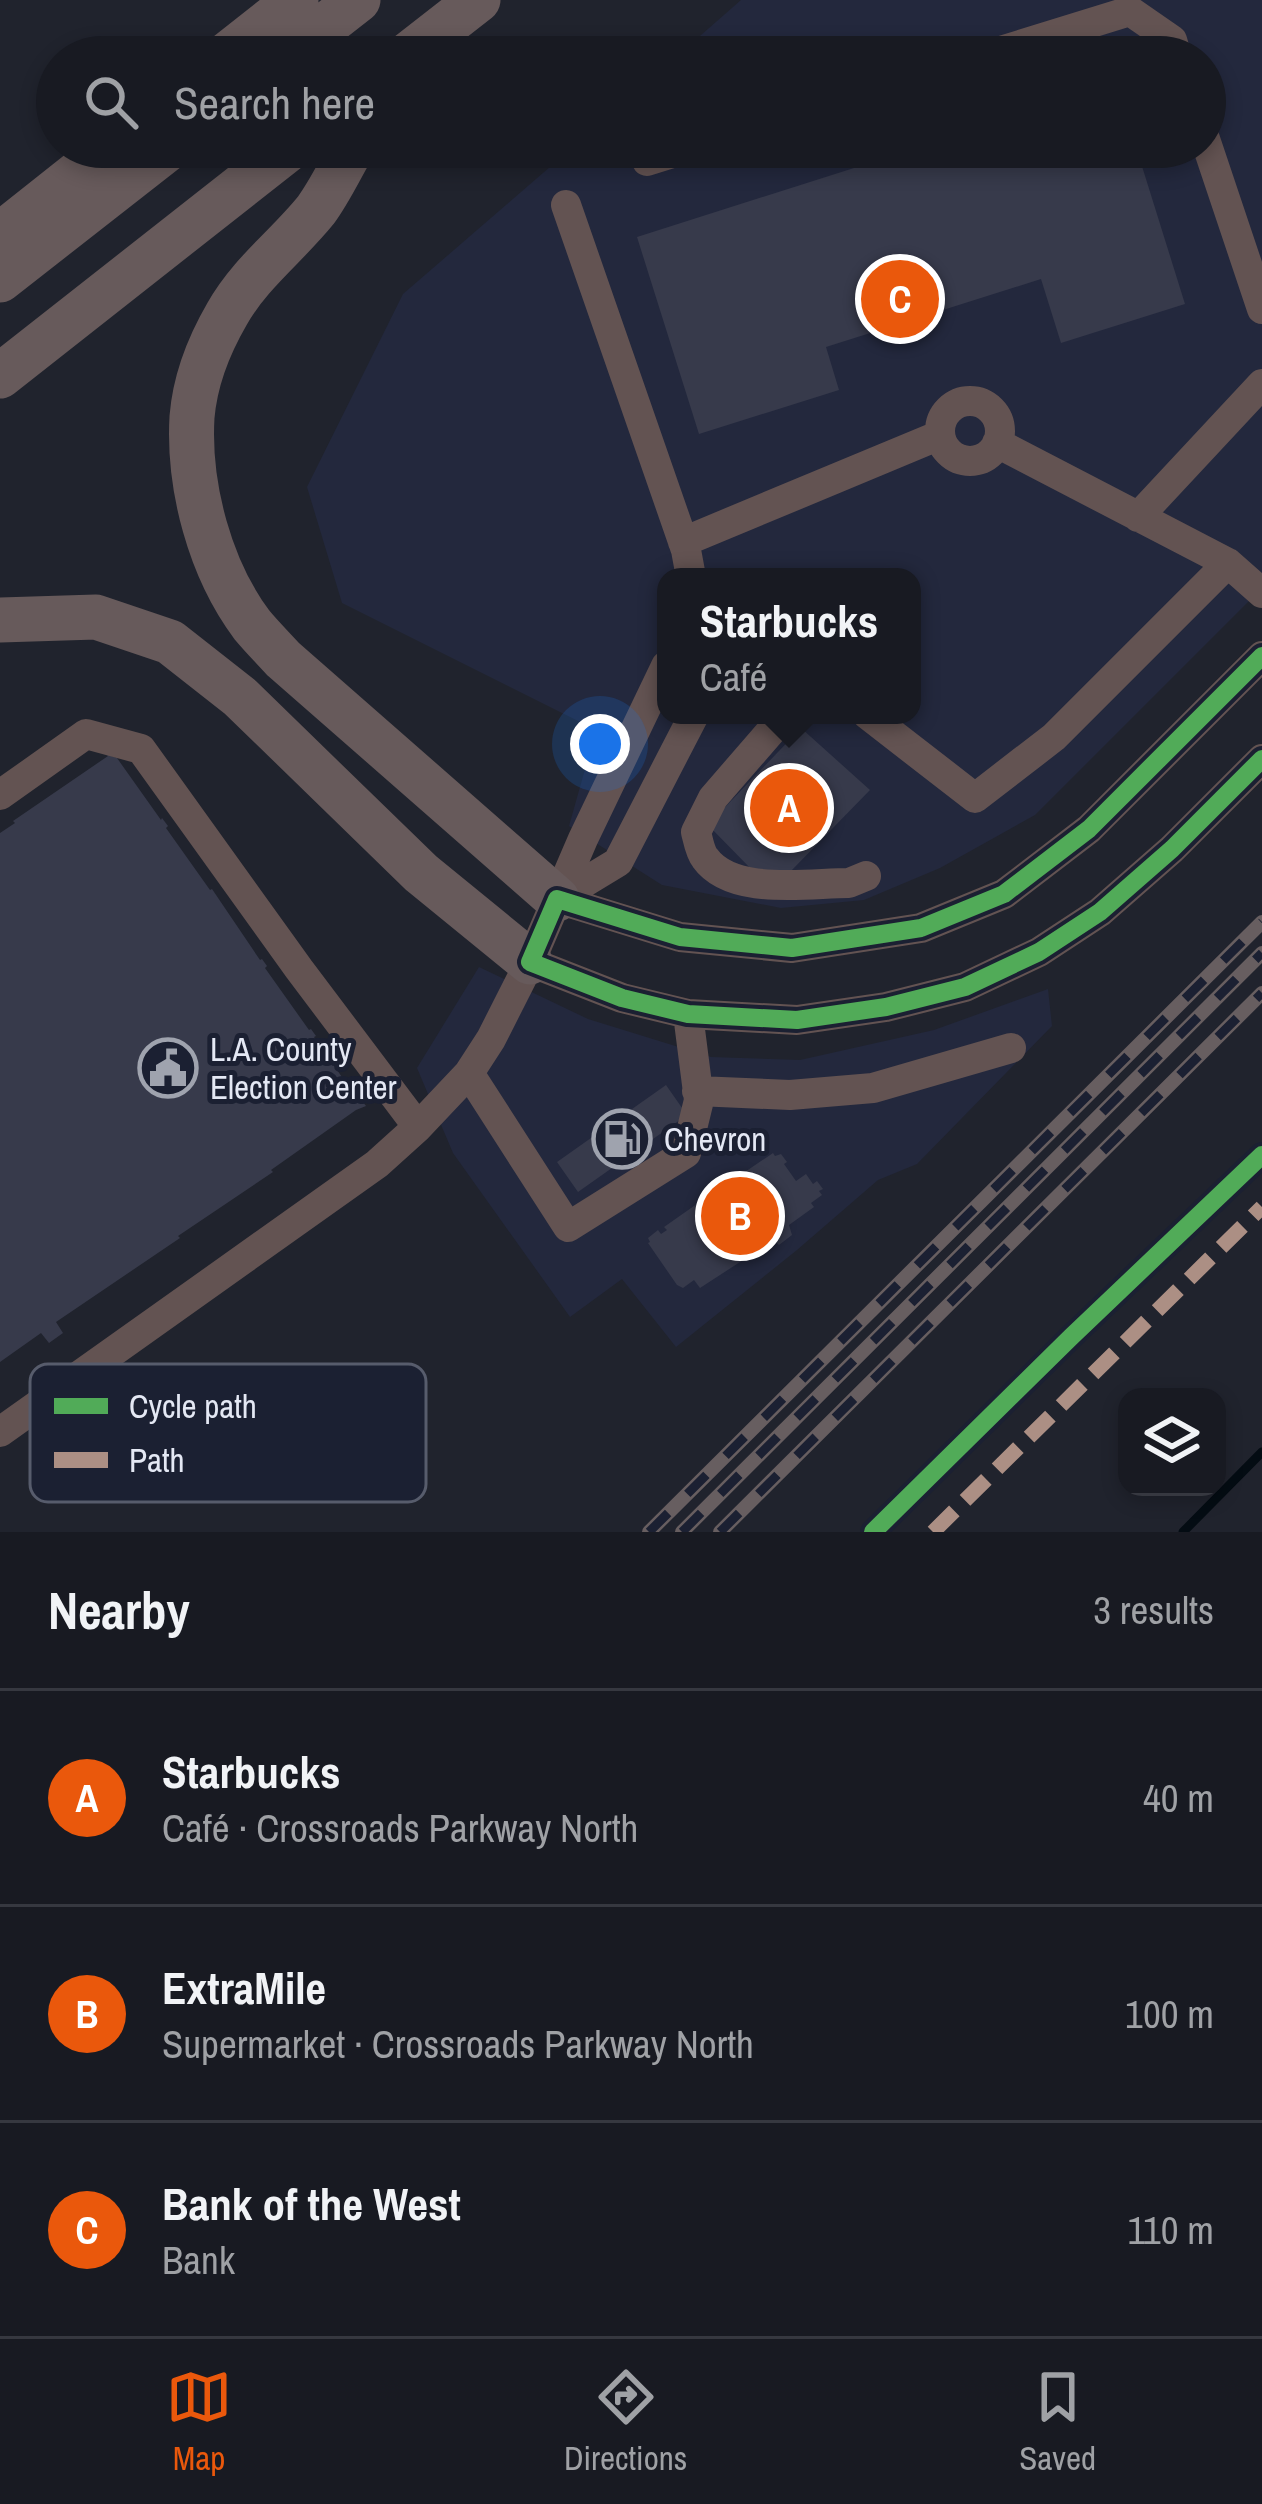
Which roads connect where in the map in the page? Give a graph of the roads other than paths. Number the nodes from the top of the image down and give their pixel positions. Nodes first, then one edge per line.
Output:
1 (296, 0) edge
2 (358, 0) edge
3 (478, 0) edge
4 (251, 36) edge
5 (312, 36) edge
6 (432, 36) edge
7 (1048, 36) edge
8 (1166, 36) edge
9 (85, 168) edge
10 (143, 168) edge
11 (264, 168) edge
12 (340, 168) edge
13 (1215, 168) edge
14 (566, 206) dead end
15 (0, 236) edge
16 (0, 280) edge
17 (1262, 309) edge
18 (0, 376) edge
19 (1262, 385) edge
20 (940, 435) junction
21 (997, 443) junction
22 (1138, 517) junction
23 (683, 542) junction
24 (1228, 562) junction
25 (689, 568) edge
26 (1262, 593) edge
27 (0, 620) edge
28 (1262, 656) edge
29 (657, 685) edge
30 (689, 724) edge
31 (777, 724) edge
32 (880, 724) edge
33 (1262, 759) edge
34 (0, 795) edge
35 (866, 876) dead end
36 (557, 899) junction
37 (530, 962) junction
38 (688, 1014) junction
39 (1011, 1048) dead end
40 (469, 1073) junction
41 (697, 1091) junction
42 (418, 1126) junction
43 (96, 1364) edge
44 (30, 1411) edge
45 (0, 1432) edge

1 - 4 highway
2 - 5 highway
3 - 6 highway
7 - 8 street
9 - 15 highway
10 - 16 highway
11 - 18 highway
12 - 36 highway
13 - 17 street
14 - 23 street
19 - 22 street
20 - 21 street
20 - 21 street
20 - 23 street
21 - 22 street
22 - 24 street
23 - 25 street
24 - 26 street
24 - 32 street
27 - 37 highway
28 - 36 street
29 - 36 street
30 - 36 street
31 - 35 street
33 - 38 street
34 - 42 street
36 - 37 street
37 - 38 street
37 - 40 street
38 - 41 street
39 - 41 street
40 - 41 street
40 - 42 street
42 - 43 street
44 - 45 street

